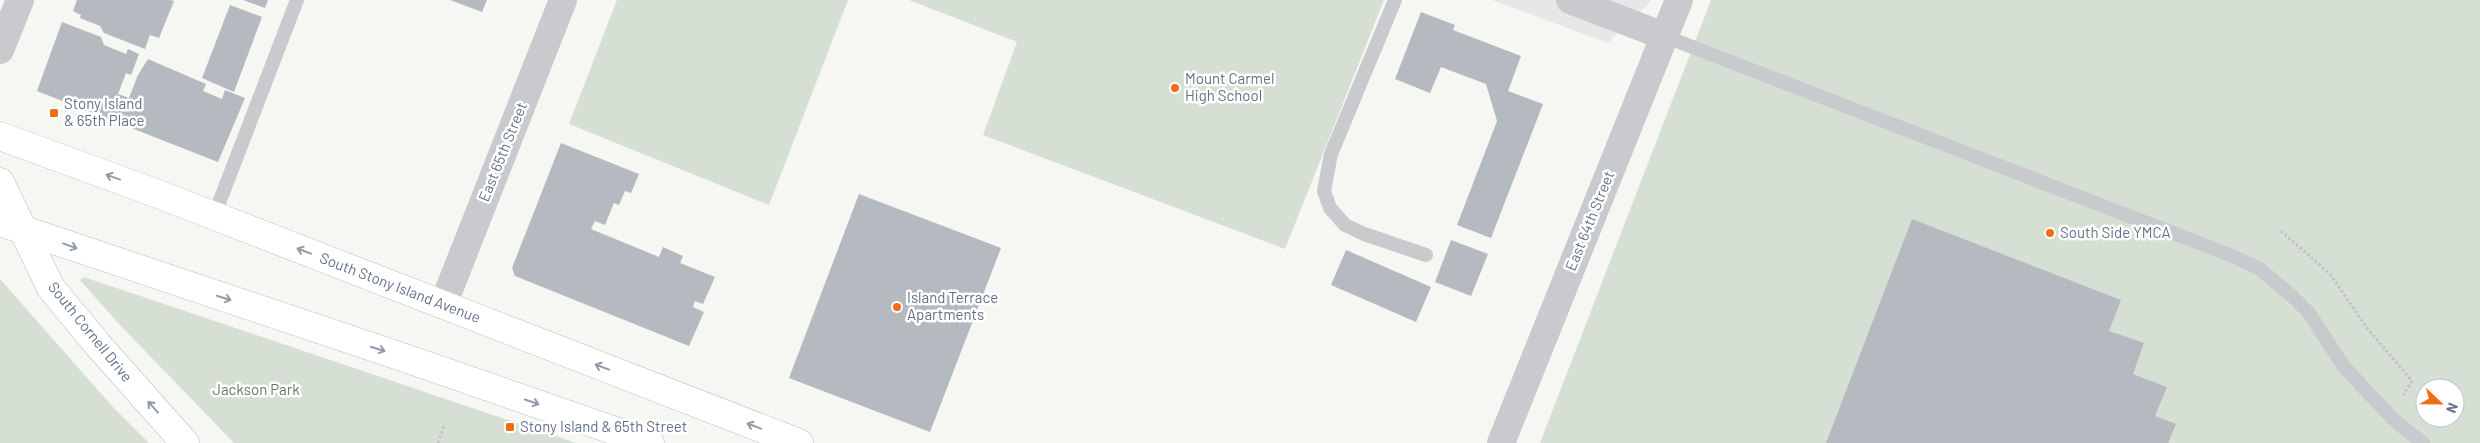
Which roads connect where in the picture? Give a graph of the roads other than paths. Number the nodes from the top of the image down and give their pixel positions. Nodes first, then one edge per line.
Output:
1 (20, 0) edge
2 (297, 0) edge
3 (563, 0) edge
4 (1395, 0) edge
5 (1570, 0) edge
6 (1679, 0) edge
7 (1664, 36) junction
8 (0, 50) edge
9 (0, 136) edge
10 (0, 182) edge
11 (214, 216) junction
12 (12, 226) edge
13 (1426, 255) dead end
14 (443, 305) junction
15 (185, 443) edge
16 (650, 443) edge
17 (799, 443) edge
18 (1501, 443) edge
19 (2423, 443) edge

1 - 8 street
2 - 11 lane
3 - 14 street, East 65th Street
4 - 13 lane
5 - 7 street
6 - 7 street, East 64th Street
7 - 18 street, East 64th Street
7 - 19 lane
11 -> 9 main road, South Stony Island Avenue
10 - 12 main road, South Cornell Drive
14 -> 11 main road, South Stony Island Avenue
15 -> 12 main road, South Cornell Drive
12 -> 16 main road
17 -> 14 main road, South Stony Island Avenue

